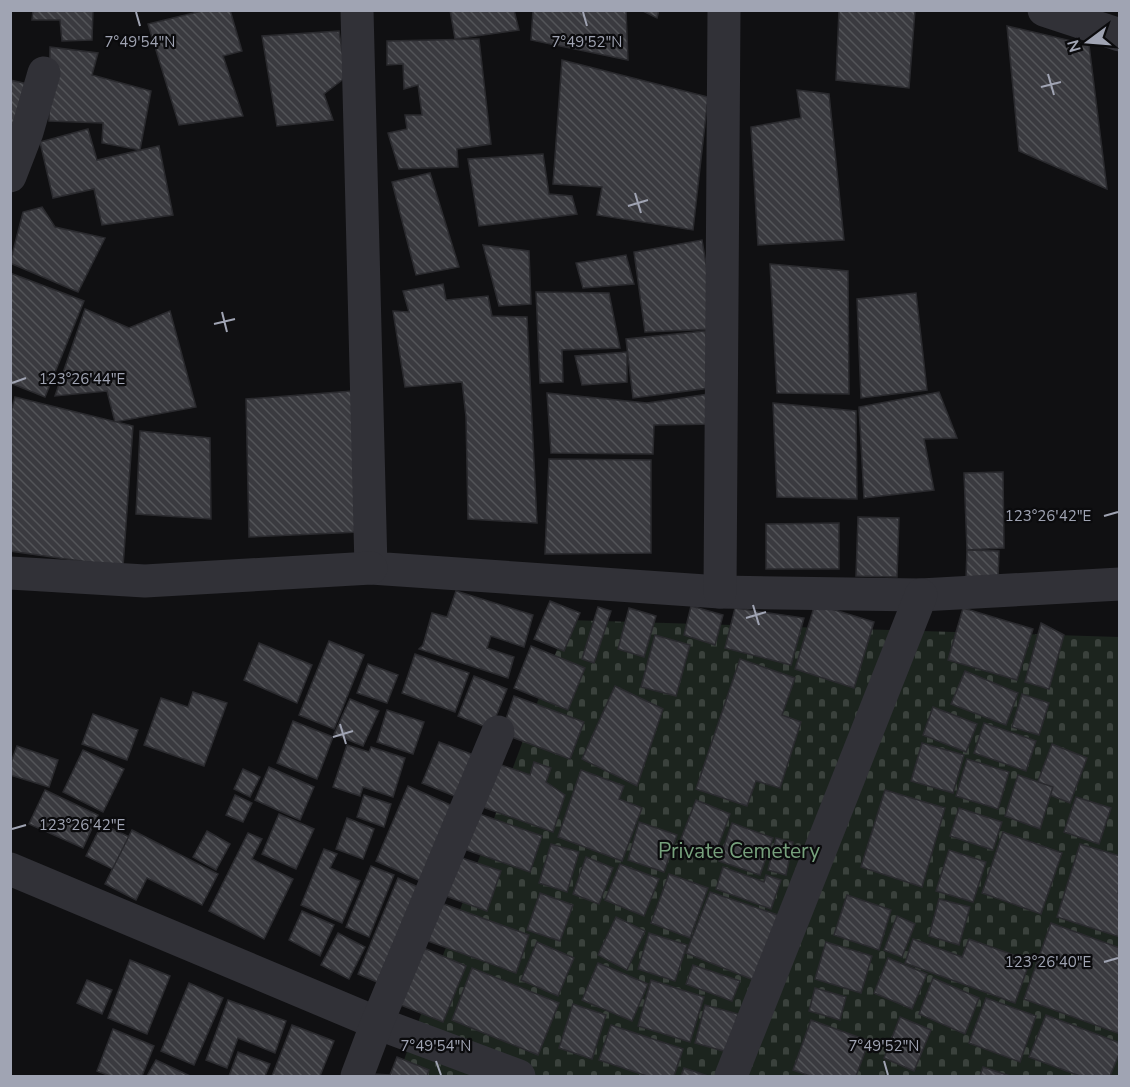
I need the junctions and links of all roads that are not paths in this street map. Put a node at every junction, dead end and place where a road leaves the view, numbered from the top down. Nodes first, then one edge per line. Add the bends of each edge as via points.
1 (357, 10) edge
2 (724, 10) edge
3 (1044, 10) edge
4 (1119, 35) edge
5 (44, 73) dead end
6 (10, 176) edge
7 (371, 568) junction
8 (10, 573) edge
9 (1119, 584) edge
10 (720, 592) junction
11 (921, 595) junction
12 (498, 732) dead end
13 (10, 869) edge
14 (377, 1023) junction
15 (357, 1077) edge
16 (519, 1077) edge
17 (731, 1077) edge

1 - 7 street
2 - 10 street
3 - 4 street
5 - 6 street
7 - 8 street via 145,581
7 - 10 street
9 - 11 street
10 - 11 street
11 - 17 street
12 - 14 street
13 - 14 street
14 - 15 street
14 - 16 street

